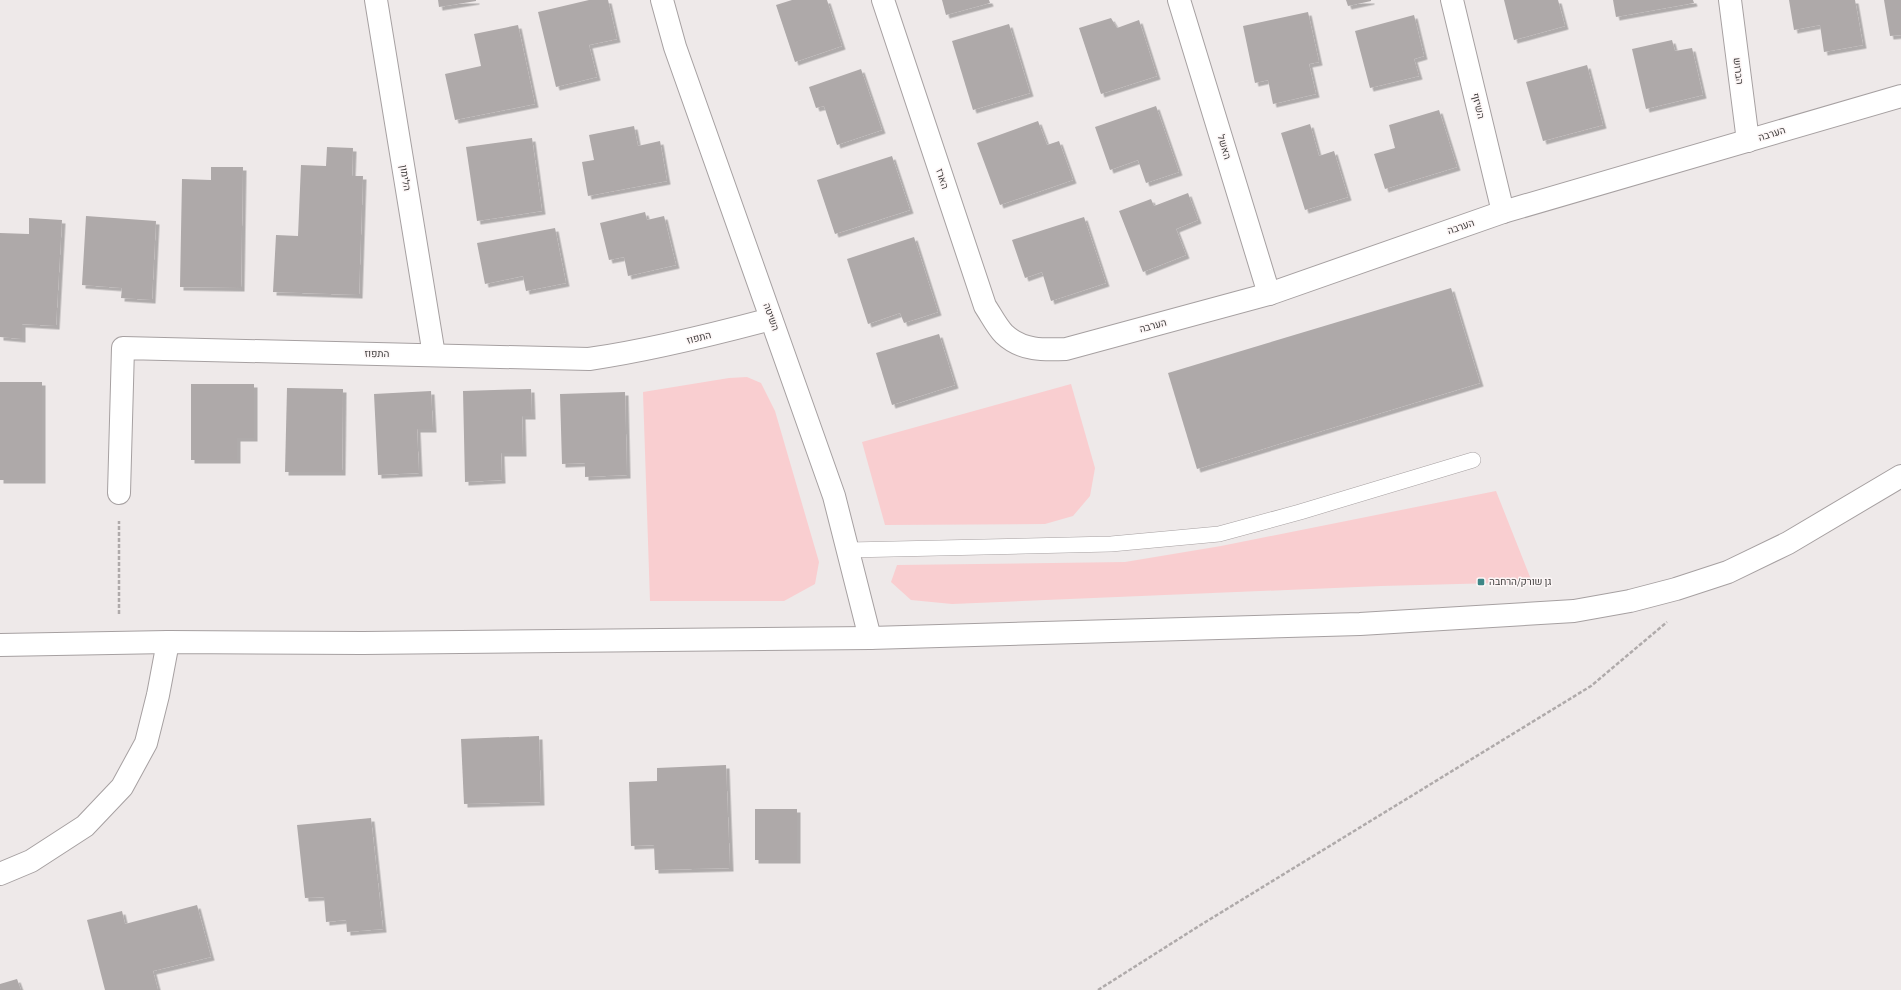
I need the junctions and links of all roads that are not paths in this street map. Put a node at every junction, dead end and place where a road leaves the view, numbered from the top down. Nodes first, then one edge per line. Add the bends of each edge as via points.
1 (376, 0) edge
2 (662, 0) edge
3 (883, 0) edge
4 (1179, 0) edge
5 (1452, 0) edge
6 (1730, 0) edge
7 (1901, 96) edge
8 (1748, 141) junction
9 (1503, 212) junction
10 (1269, 294) junction
11 (772, 319) junction
12 (1021, 346) joint
13 (434, 355) junction
14 (1473, 460) dead end
15 (1901, 476) edge
16 (119, 493) road end
17 (849, 550) junction
18 (870, 638) junction
19 (168, 642) junction
20 (0, 645) edge
21 (0, 874) edge

1 - 13 street, הלימון
2 - 11 street, השיטה via 674,47
3 - 12 street, הארז via 985,306 1004,334
4 - 10 street, האשל
5 - 9 street, השיזף
6 - 8 street, הברוש
7 - 8 street, הערבה
8 - 9 street, הערבה
9 - 10 street, הערבה
10 - 12 street, הערבה via 1066,349 1042,350
11 - 13 street, התפוז via 698,339 589,359
11 - 17 street, השיטה via 834,496
13 - 16 street, התפוז via 123,348
14 - 17 lane via 1219,534 1111,544
15 - 18 street via 1788,543 1728,572 1630,601 1574,611 1360,624
17 - 18 street, השיטה
18 - 19 street via 363,644
19 - 20 street
19 - 21 street via 146,743 122,787 86,826 31,861

